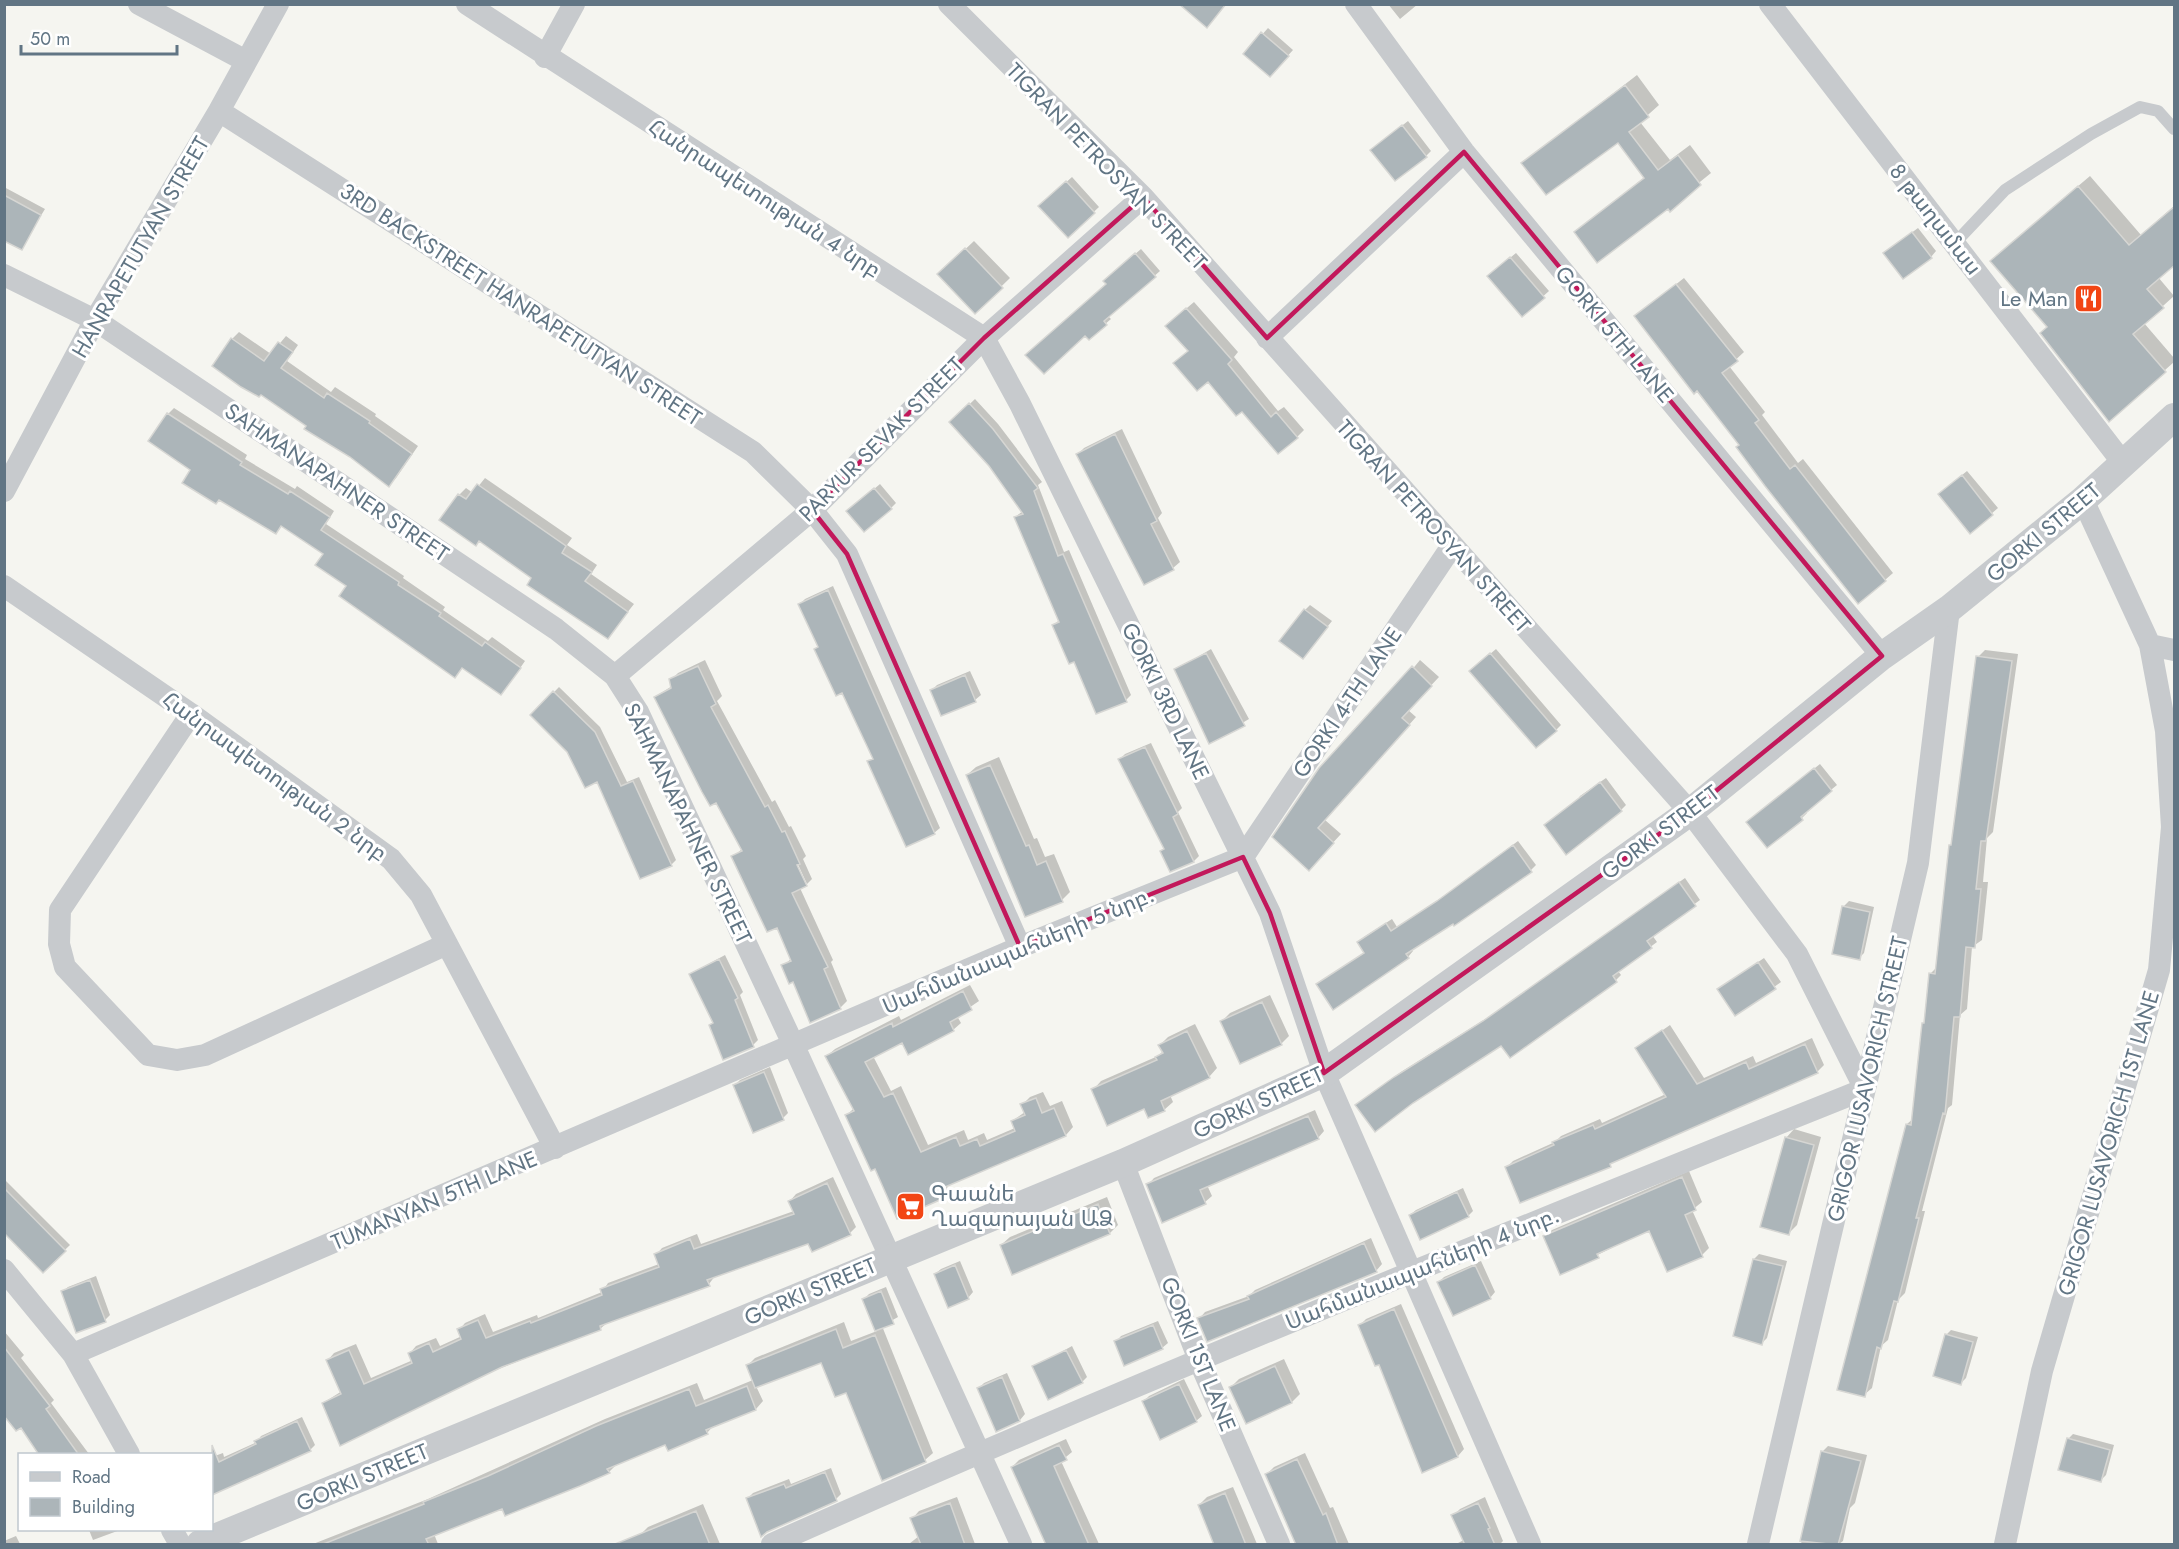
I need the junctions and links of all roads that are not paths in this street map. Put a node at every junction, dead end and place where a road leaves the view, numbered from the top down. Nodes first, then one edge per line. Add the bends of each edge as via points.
1 (140, 4) edge
2 (278, 4) edge
3 (467, 4) edge
4 (574, 4) edge
5 (949, 4) edge
6 (1356, 4) edge
7 (1770, 4) edge
8 (546, 57) junction
9 (246, 62) junction
10 (219, 111) junction
11 (2175, 129) edge
12 (1464, 152) junction
13 (1143, 197) junction
14 (1955, 243) junction
15 (4, 275) edge
16 (95, 320) junction
17 (984, 338) junction
18 (1267, 338) junction
19 (2175, 417) edge
20 (2123, 463) junction
21 (4, 491) edge
22 (2083, 500) junction
23 (812, 510) junction
24 (1452, 546) junction
25 (4, 586) edge
26 (1949, 609) junction
27 (2150, 645) junction
28 (2175, 650) edge
29 (1882, 656) junction
30 (615, 676) junction
31 (191, 714) junction
32 (1690, 812) junction
33 (1242, 857) junction
34 (447, 944) junction
35 (1020, 947) junction
36 (793, 1044) junction
37 (1324, 1073) junction
38 (1865, 1089) junction
39 (555, 1148) junction
40 (1123, 1163) junction
41 (891, 1258) junction
42 (4, 1270) edge
43 (1412, 1271) junction
44 (73, 1354) junction
45 (1199, 1360) junction
46 (981, 1451) junction
47 (128, 1453) edge
48 (173, 1531) edge
49 (180, 1545) edge
50 (200, 1545) edge
51 (772, 1545) edge
52 (1021, 1545) edge
53 (1279, 1545) edge
54 (1530, 1545) edge
55 (1758, 1545) edge
56 (2005, 1545) edge

1 - 9 street
2 - 9 street, HANRAPETUTYAN STREET
3 - 8 street, Հանրապետության 4 նրբ
4 - 8 street
5 - 13 street, TIGRAN PETROSYAN STREET
6 - 12 street, GORKI 5TH LANE
7 - 14 street, 8 թաղամաս
8 - 17 street, Հանրապետության 4 նրբ
9 - 10 street, HANRAPETUTYAN STREET
10 - 16 street, HANRAPETUTYAN STREET
10 - 23 street, 3RD BACKSTREET HANRAPETUTYAN STREET via 753,452
11 - 14 lane via 2158,111 2140,107 2005,189
12 - 18 street
12 - 29 street, GORKI 5TH LANE
13 - 17 street, PARYUR SEVAK STREET
13 - 18 street, TIGRAN PETROSYAN STREET
14 - 20 street, 8 թաղամաս
15 - 16 street, SAHMANAPAHNER STREET
16 - 21 street, HANRAPETUTYAN STREET
16 - 30 street, SAHMANAPAHNER STREET via 556,628
17 - 23 street, PARYUR SEVAK STREET
17 - 33 street, GORKI 3RD LANE
18 - 24 street, TIGRAN PETROSYAN STREET
19 - 20 street, GORKI STREET
20 - 22 street, GORKI STREET
22 - 26 street, GORKI STREET
22 - 27 street, GRIGOR LUSAVORICH 1ST LANE
23 - 30 street, PARYUR SEVAK STREET
23 - 35 street, 3RD BACKSTREET HANRAPETUTYAN STREET via 847,554
24 - 32 street, TIGRAN PETROSYAN STREET
24 - 33 street, GORKI 4-TH LANE
25 - 31 street, Հանրապետության 2 նրբ
26 - 29 street, GORKI STREET
26 - 38 street, GRIGOR LUSAVORICH STREET via 1918,863
27 - 28 street
27 - 56 street, GRIGOR LUSAVORICH 1ST LANE via 2166,731 2172,826 2159,970 2042,1371
29 - 32 street, GORKI STREET
30 - 36 street, SAHMANAPAHNER STREET via 638,712
31 - 34 street, Հանրապետության 2 նրբ via 391,859 421,895
31 - 34 street via 60,910 59,944 65,968 148,1055 177,1060 205,1055
32 - 37 street, GORKI STREET
32 - 38 street, TIGRAN PETROSYAN STREET via 1797,954
33 - 35 street, Սահմանապահների 5 նրբ.
33 - 37 street, GORKI 3RD LANE via 1270,914
34 - 39 street, Հանրապետության 2 նրբ
35 - 36 street, Սահմանապահների 5 նրբ.
36 - 39 street, TUMANYAN 5TH LANE
36 - 41 street, SAHMANAPAHNER STREET
37 - 40 street, GORKI STREET
37 - 43 street, GORKI 3RD LANE
38 - 43 street, Սահմանապահների 4 նրբ.
38 - 55 street, GRIGOR LUSAVORICH STREET
39 - 44 street, TUMANYAN 5TH LANE
40 - 41 street, GORKI STREET
40 - 45 street, GORKI 1ST LANE
41 - 46 street, SAHMANAPAHNER STREET
41 - 50 street, GORKI STREET
42 - 44 street
43 - 45 street, Սահմանապահների 4 նրբ.
43 - 54 street, GORKI 3RD LANE
44 - 47 street
45 - 46 street, Սահմանապահների 4 նրբ.
45 - 53 street, GORKI 1ST LANE
46 - 51 street, Սահմանապահների 4 նրբ.
46 - 52 street, SAHMANAPAHNER STREET
48 - 49 street

